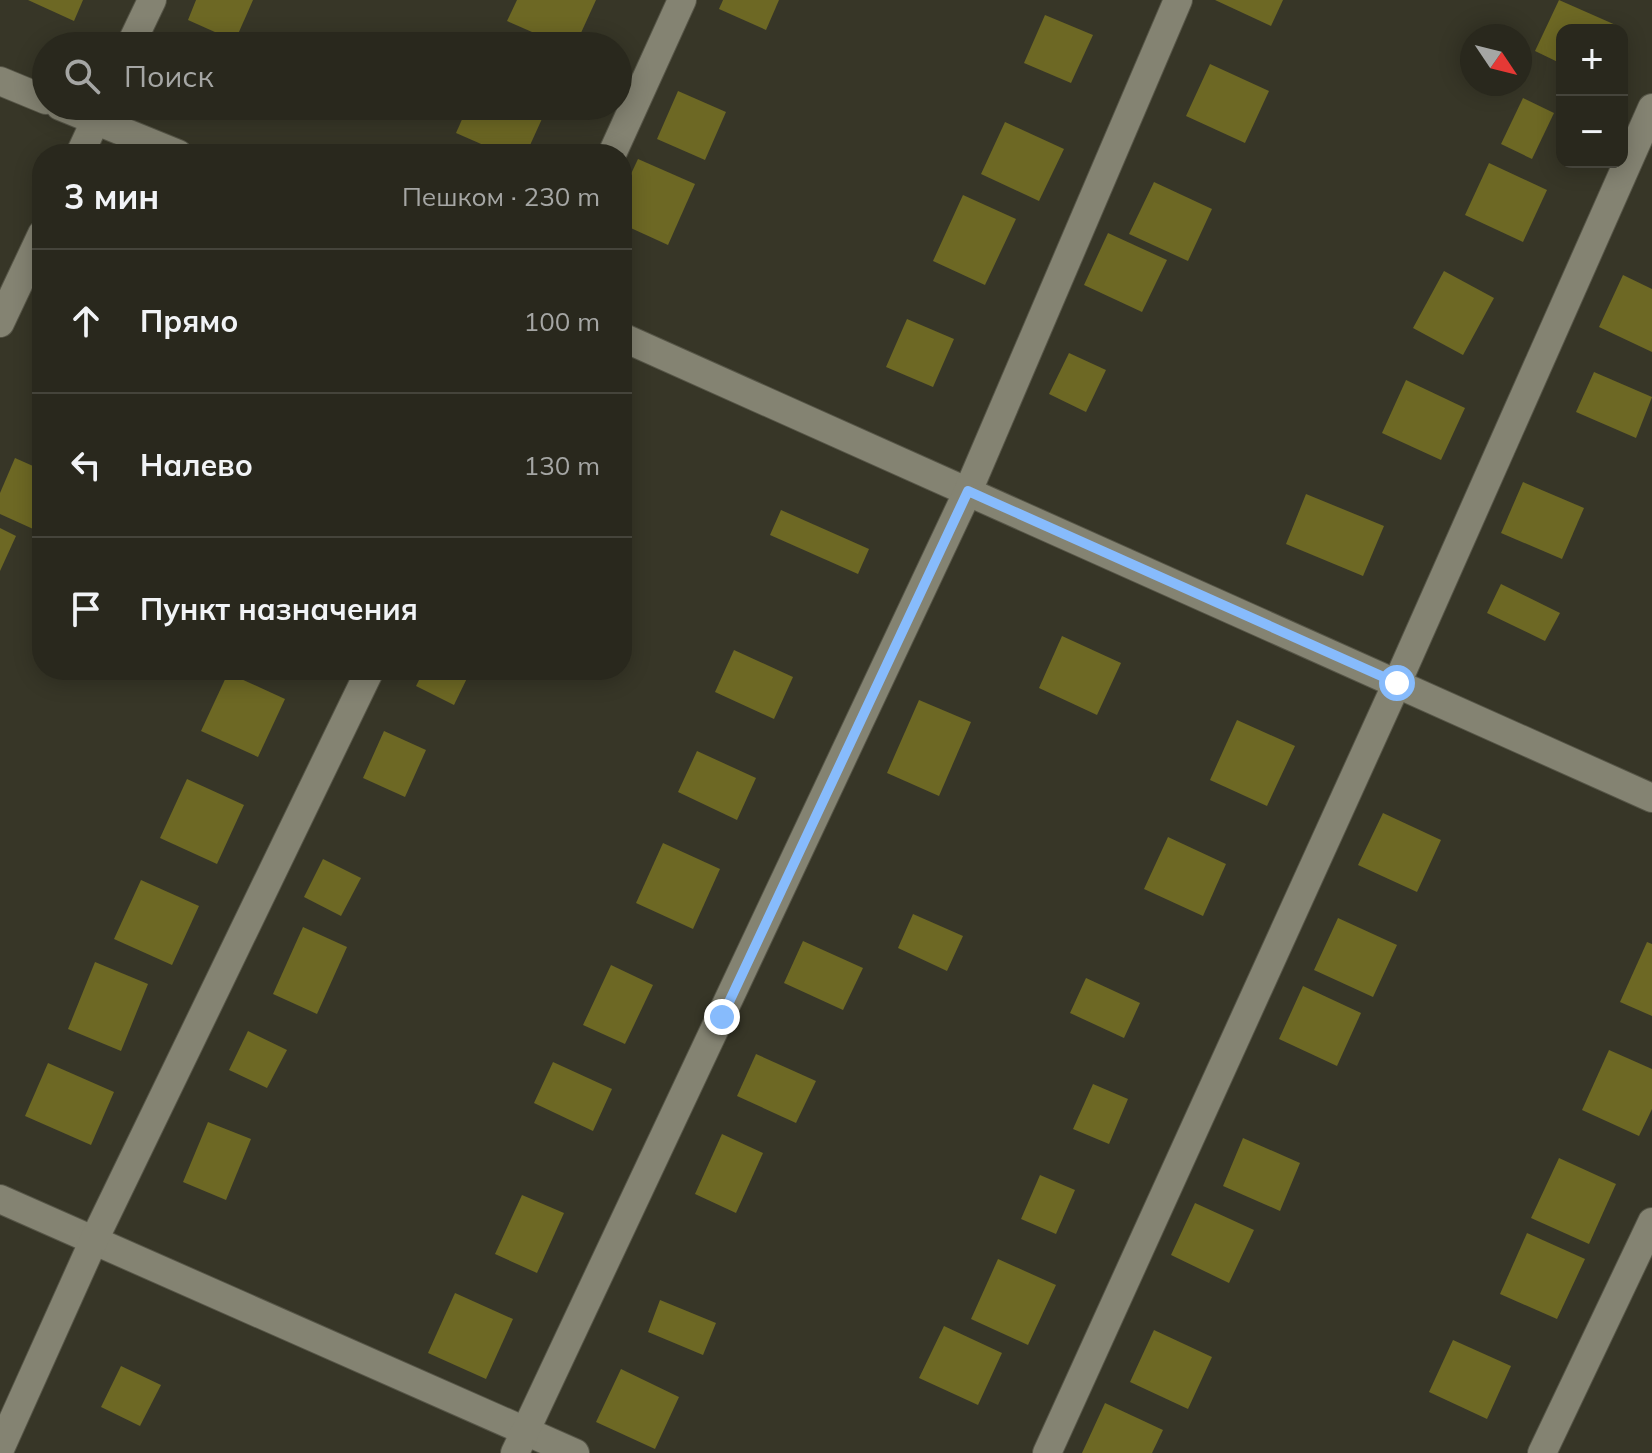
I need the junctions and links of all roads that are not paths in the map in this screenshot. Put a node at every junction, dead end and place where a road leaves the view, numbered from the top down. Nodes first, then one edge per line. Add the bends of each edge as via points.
1 (152, 0) edge
2 (682, 0) edge
3 (1178, 0) edge
4 (137, 32) edge
5 (0, 81) edge
6 (32, 94) edge
7 (1652, 108) edge
8 (632, 110) edge
9 (96, 120) edge
10 (112, 120) edge
11 (627, 120) edge
12 (85, 144) edge
13 (159, 144) edge
14 (617, 144) edge
15 (32, 255) edge
16 (0, 323) edge
17 (632, 341) edge
18 (968, 491) junction
19 (365, 680) edge
20 (1397, 683) junction
21 (1652, 798) edge
22 (0, 1199) edge
23 (1652, 1222) edge
24 (94, 1240) junction
25 (520, 1442) edge
26 (0, 1449) edge
27 (575, 1453) edge
28 (1047, 1453) edge
29 (1542, 1453) edge

1 - 4 street
2 - 8 street
3 - 18 street
5 - 6 street
7 - 20 street
9 - 12 street
10 - 13 street
11 - 14 street
15 - 16 street
17 - 18 street
18 - 20 street
18 - 25 street
19 - 24 street
20 - 21 street
20 - 28 street
22 - 24 street
23 - 29 street
24 - 25 street
24 - 26 street
25 - 27 street

